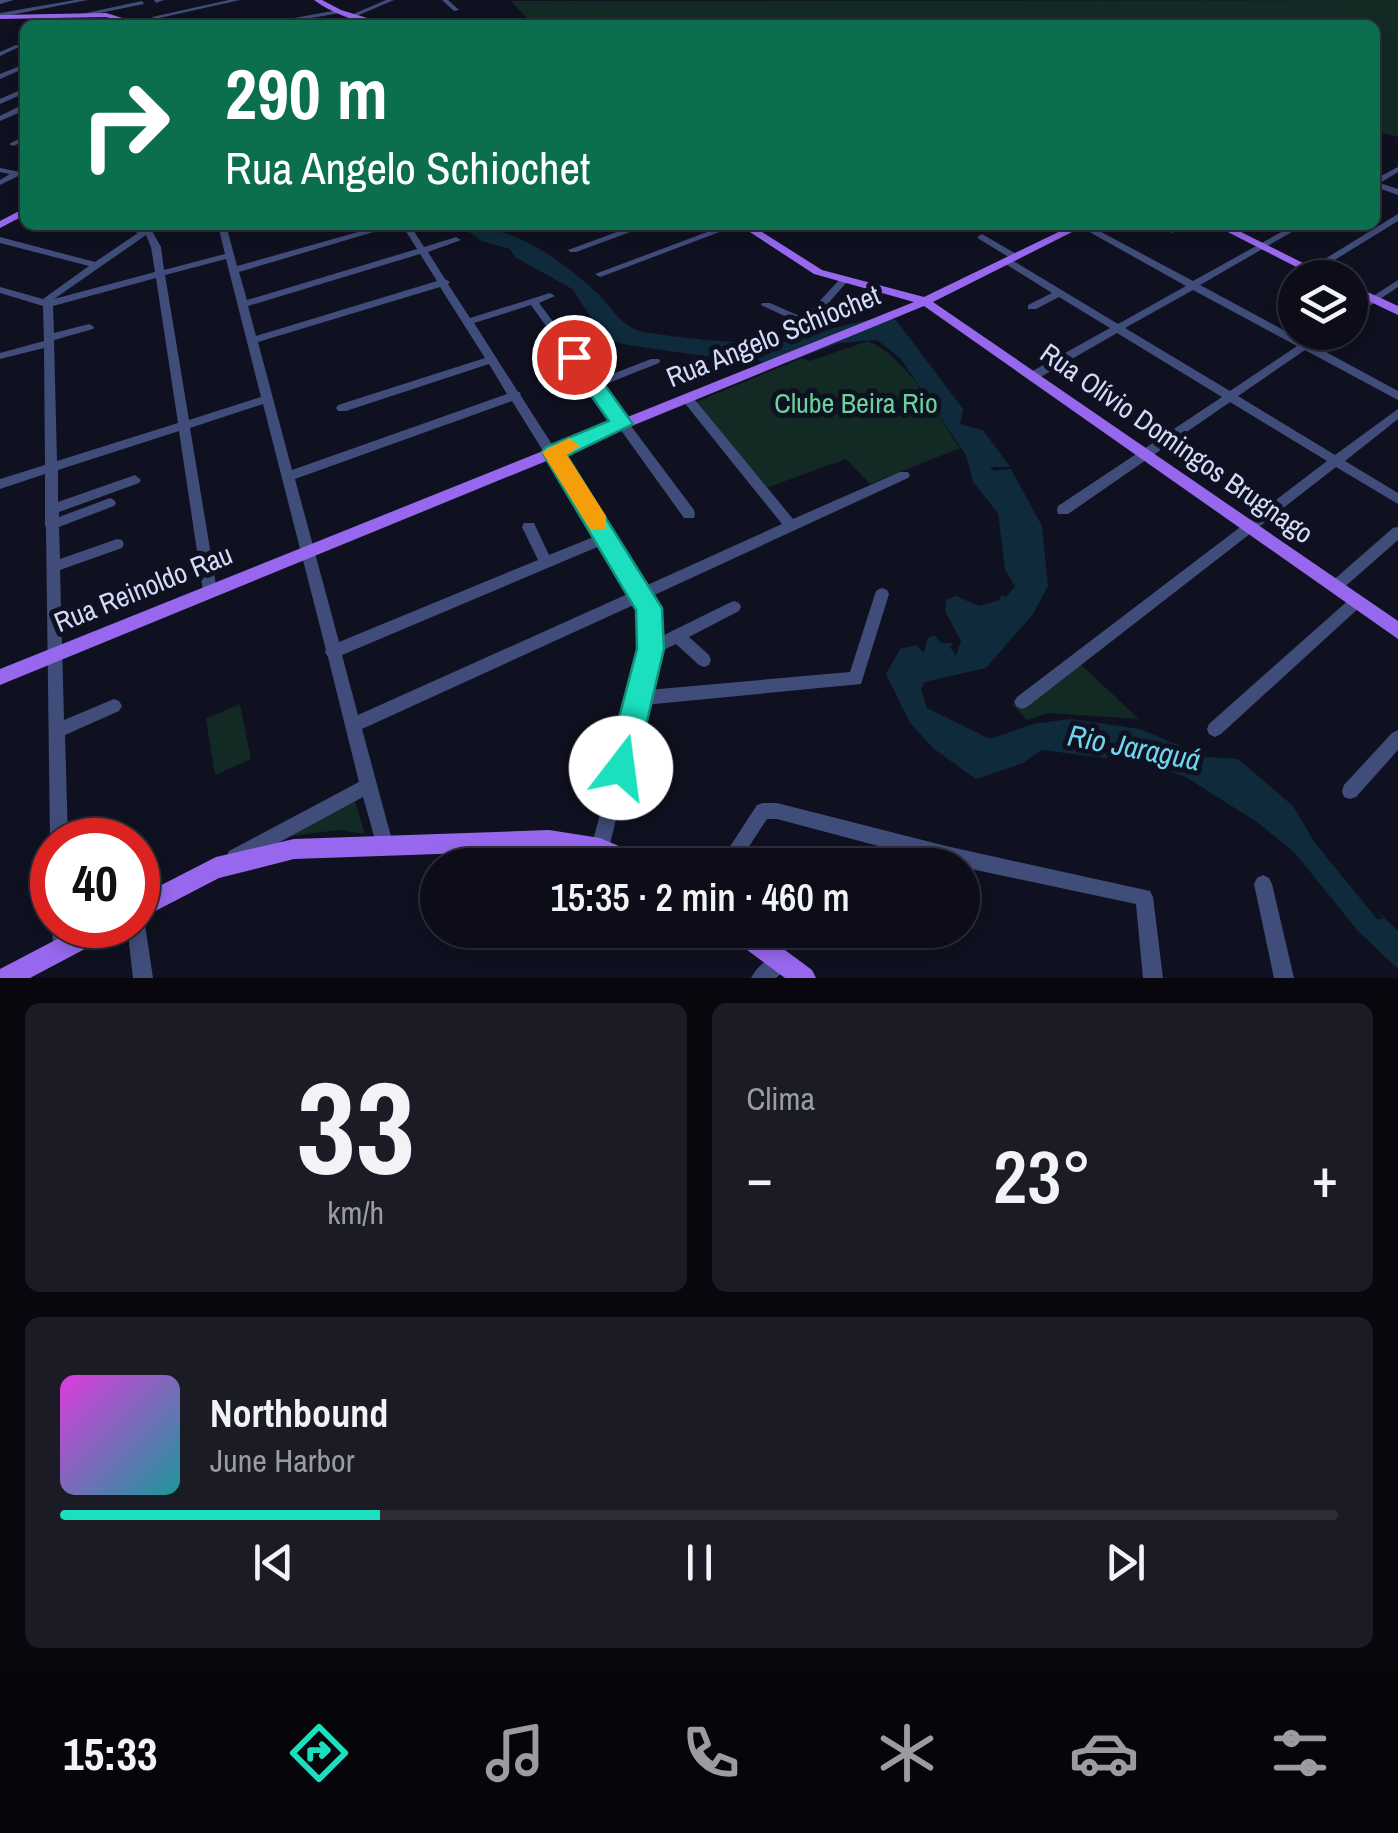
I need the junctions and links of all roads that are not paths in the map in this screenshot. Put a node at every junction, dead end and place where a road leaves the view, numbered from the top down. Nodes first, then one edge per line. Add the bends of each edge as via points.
1 (10, 0) edge
2 (85, 0) edge
3 (207, 0) edge
4 (237, 0) edge
5 (317, 0) edge
6 (391, 0) edge
7 (446, 0) edge
8 (0, 2) edge
9 (142, 4) dead end
10 (328, 7) junction
11 (163, 9) dead end
12 (456, 10) dead end
13 (80, 15) junction
14 (0, 16) edge
15 (155, 17) dead end
16 (351, 19) edge
17 (125, 20) edge
18 (275, 20) edge
19 (20, 140) edge
20 (13, 144) dead end
21 (147, 230) edge
22 (151, 230) edge
23 (223, 230) edge
24 (374, 230) edge
25 (409, 230) edge
26 (631, 230) edge
27 (720, 230) edge
28 (751, 230) edge
29 (1071, 230) edge
30 (1090, 230) edge
31 (1229, 230) edge
32 (1291, 230) edge
33 (1377, 230) edge
34 (982, 237) dead end
35 (0, 240) edge
36 (456, 240) dead end
37 (1263, 246) junction
38 (423, 250) junction
39 (573, 250) dead end
40 (230, 255) junction
41 (1011, 259) junction
42 (1292, 260) edge
43 (1328, 260) edge
44 (94, 264) junction
45 (234, 270) junction
46 (160, 274) junction
47 (600, 274) dead end
48 (445, 282) junction
49 (843, 282) junction
50 (1398, 284) edge
51 (1193, 286) junction
52 (0, 290) edge
53 (1059, 293) junction
54 (550, 296) dead end
55 (1368, 297) edge
56 (1374, 300) junction
57 (533, 301) junction
58 (924, 301) junction
59 (48, 304) junction
60 (244, 304) junction
61 (766, 304) dead end
62 (1368, 304) edge
63 (1032, 308) dead end
64 (1398, 312) edge
65 (470, 321) junction
66 (89, 327) dead end
67 (1117, 329) junction
68 (1278, 332) edge
69 (49, 340) junction
70 (253, 340) junction
71 (1299, 350) edge
72 (1312, 350) edge
73 (0, 356) edge
74 (494, 359) junction
75 (656, 361) dead end
76 (1033, 376) junction
77 (594, 385) junction
78 (516, 396) junction
79 (1230, 396) junction
80 (1398, 396) edge
81 (686, 398) junction
82 (267, 399) junction
83 (342, 408) dead end
84 (1398, 413) edge
85 (623, 424) junction
86 (181, 427) junction
87 (553, 452) junction
88 (1146, 455) junction
89 (1334, 460) junction
90 (51, 468) junction
91 (287, 476) junction
92 (904, 476) dead end
93 (135, 480) dead end
94 (0, 484) edge
95 (1398, 499) edge
96 (110, 503) dead end
97 (1063, 510) dead end
98 (689, 514) dead end
99 (51, 518) junction
100 (529, 527) dead end
101 (1249, 527) junction
102 (792, 528) junction
103 (1398, 532) edge
104 (607, 537) junction
105 (117, 544) dead end
106 (308, 551) junction
107 (546, 562) junction
108 (52, 568) junction
109 (1334, 586) junction
110 (210, 591) junction
111 (882, 594) dead end
112 (644, 596) junction
113 (1356, 602) junction
114 (734, 607) dead end
115 (1398, 631) edge
116 (677, 635) junction
117 (650, 649) junction
118 (332, 652) junction
119 (54, 655) junction
120 (704, 660) dead end
121 (0, 676) edge
122 (639, 698) junction
123 (1022, 702) dead end
124 (114, 706) dead end
125 (352, 726) junction
126 (1215, 729) dead end
127 (56, 730) junction
128 (1398, 738) edge
129 (368, 786) junction
130 (1350, 790) dead end
131 (58, 818) edge
132 (384, 844) junction
133 (600, 848) joint
134 (739, 848) edge
135 (919, 848) edge
136 (980, 862) edge
137 (216, 868) junction
138 (1263, 884) dead end
139 (160, 897) edge
140 (47, 948) edge
141 (139, 948) edge
142 (763, 948) edge
143 (781, 962) junction
144 (6, 978) edge
145 (143, 978) edge
146 (762, 978) edge
147 (804, 978) edge
148 (1153, 978) edge
149 (1284, 978) edge

1 - 8 street
2 - 14 street
3 - 11 street
4 - 15 street
5 - 10 main road
6 - 16 street
7 - 12 street
9 - 13 street
10 - 16 main road
10 - 18 street
13 - 14 main road
13 - 17 main road
19 - 20 street
21 - 44 street
22 - 46 street
23 - 40 street
24 - 45 street
25 - 38 street
26 - 39 street
27 - 47 street
28 - 49 main road via 797,262
29 - 41 main road, Rua Angelo Schiochet
30 - 51 street
31 - 37 main road
32 - 37 street
33 - 43 street
34 - 41 street
35 - 44 street
36 - 38 street
37 - 42 main road
37 - 51 street
38 - 48 street
38 - 60 street
40 - 45 street
40 - 46 street
41 - 53 street
41 - 58 main road, Rua Angelo Schiochet
44 - 59 street via 52,293
45 - 60 street
46 - 59 street
46 - 86 street
48 - 65 street
48 - 70 street
49 - 58 main road
49 - 61 street via 806,322
50 - 56 street
51 - 67 street
51 - 68 street
52 - 59 street
53 - 63 street
53 - 67 street
54 - 57 street
55 - 56 main road
56 - 62 street
56 - 64 main road
57 - 65 street
57 - 77 street
58 - 76 main road, Rua Olívio Domingos Brugnago
58 - 81 main road, Rua Angelo Schiochet
59 - 69 street
60 - 70 street
65 - 74 street
66 - 69 street
67 - 76 street
67 - 79 street
69 - 73 street
69 - 90 street
70 - 82 street
71 - 79 street
72 - 80 street
74 - 78 street
74 - 83 street
75 - 77 street
76 - 88 main road, Rua Olívio Domingos Brugnago
77 - 85 street
78 - 87 street
78 - 91 street
79 - 88 street
79 - 89 street
81 - 85 main road, Rua Angelo Schiochet
81 - 102 street
82 - 86 street
82 - 91 street
84 - 89 street
85 - 87 main road, Rua Angelo Schiochet
85 - 98 street
86 - 90 street
86 - 110 street
87 - 104 street
87 - 106 main road, Rua Angelo Schiochet
88 - 97 street
88 - 101 main road, Rua Olívio Domingos Brugnago
89 - 95 street
89 - 101 street
90 - 94 street
90 - 99 street
91 - 106 street
92 - 102 street
93 - 99 street
96 - 99 street
99 - 108 street
100 - 107 street
101 - 109 main road, Rua Olívio Domingos Brugnago
101 - 123 street
102 - 112 street
103 - 109 street
104 - 107 street
104 - 112 street
105 - 108 street
106 - 110 main road, Rua Reinoldo Rau
106 - 118 street
107 - 118 street
108 - 119 street
109 - 113 main road, Rua Olívio Domingos Brugnago
110 - 119 main road, Rua Reinoldo Rau
111 - 122 street via 856,679
112 - 117 street
112 - 125 street
113 - 115 main road, Rua Olívio Domingos Brugnago
113 - 126 street
114 - 116 street
116 - 117 street
116 - 120 street
117 - 122 street
118 - 125 street
119 - 121 main road, Rua Reinoldo Rau
119 - 127 street
122 - 133 street
124 - 127 street
125 - 129 street
127 - 131 street
128 - 130 street
129 - 132 street
129 - 137 street
132 - 133 main road via 521,839
132 - 137 main road via 294,849
134 - 135 street via 763,812 777,811
136 - 148 street via 1144,898
137 - 139 main road
138 - 149 street
140 - 144 main road
141 - 145 street
142 - 143 main road
143 - 146 street
143 - 147 main road

